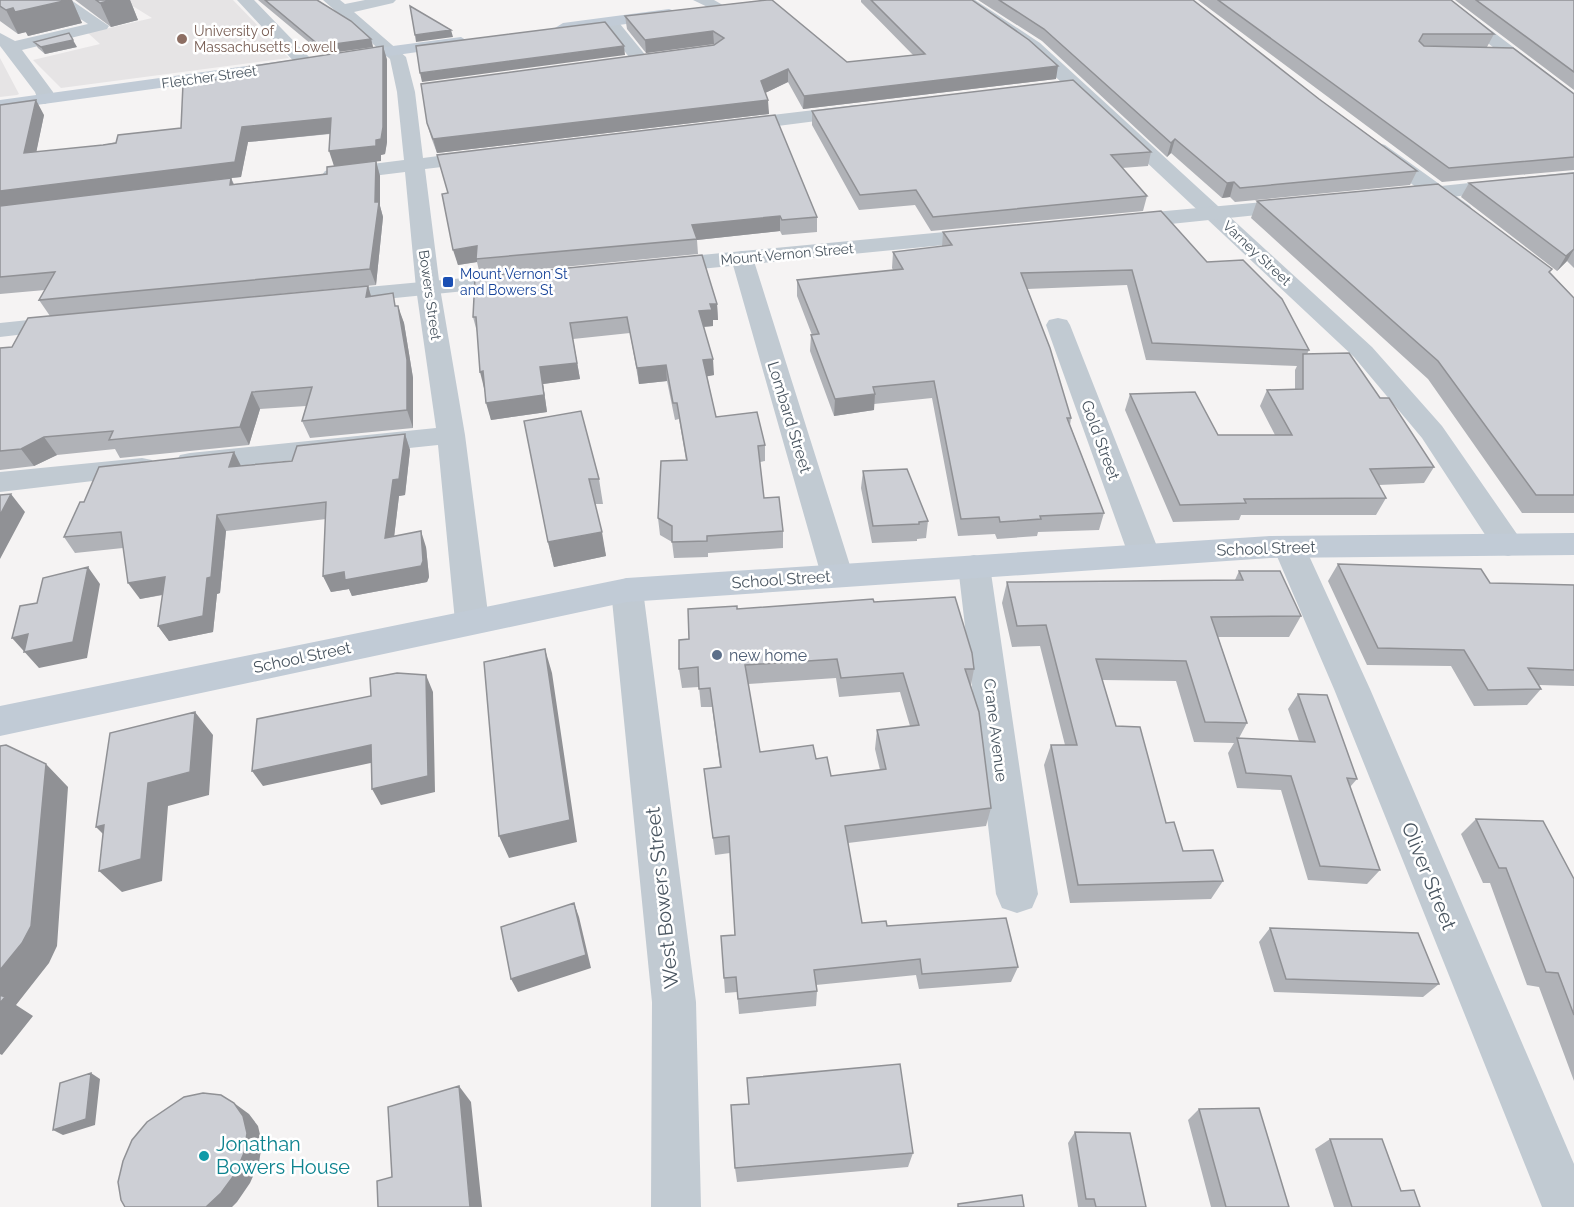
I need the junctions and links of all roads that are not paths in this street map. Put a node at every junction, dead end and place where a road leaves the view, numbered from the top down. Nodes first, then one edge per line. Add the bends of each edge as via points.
1 (60, 0) edge
2 (245, 0) edge
3 (388, 0) edge
4 (701, 0) edge
5 (965, 0) edge
6 (1441, 0) edge
7 (338, 5) edge
8 (725, 7) joint
9 (610, 22) junction
10 (546, 30) edge
11 (480, 39) edge
12 (6, 43) edge
13 (391, 52) junction
14 (1479, 54) edge
15 (1512, 54) junction
16 (662, 58) edge
17 (641, 61) junction
18 (305, 63) junction
19 (582, 69) edge
20 (1075, 85) junction
21 (1051, 88) edge
22 (45, 99) junction
23 (1574, 102) edge
24 (0, 105) edge
25 (874, 109) edge
26 (708, 129) edge
27 (1360, 136) edge
28 (507, 154) edge
29 (412, 165) junction
30 (306, 178) edge
31 (1574, 178) edge
32 (1436, 192) junction
33 (1378, 198) edge
34 (1319, 203) edge
35 (1214, 213) junction
36 (1100, 224) edge
37 (1479, 224) edge
38 (1008, 233) edge
39 (742, 258) junction
40 (638, 268) edge
41 (544, 277) edge
42 (428, 288) junction
43 (309, 300) edge
44 (83, 322) edge
45 (1058, 325) dead end
46 (0, 330) edge
47 (451, 435) junction
48 (0, 482) edge
49 (1574, 544) edge
50 (1508, 545) junction
51 (1289, 547) junction
52 (1144, 554) junction
53 (974, 566) junction
54 (837, 575) junction
55 (627, 590) junction
56 (472, 621) junction
57 (0, 721) edge
58 (1017, 894) dead end
59 (676, 1207) edge
60 (1567, 1207) edge

1 - 12 street via 101,26
2 - 18 street
3 - 7 street
4 - 8 street
5 - 20 street, Varney Street via 1024,40
6 - 15 street
7 - 13 street, Bowers Street
8 - 9 main road
9 - 10 main road
9 - 17 street
11 - 13 main road, Fletcher Street
12 - 22 street via 44,92
13 - 18 main road, Fletcher Street
13 - 29 street, Bowers Street via 398,57 412,91
14 - 15 street
15 - 23 street
16 - 17 street
17 - 19 street
18 - 22 main road, Fletcher Street
20 - 21 street
20 - 35 street, Varney Street
22 - 24 main road, Fletcher Street
25 - 26 street
27 - 32 street
28 - 29 street
29 - 30 street
29 - 42 street, Bowers Street
31 - 32 street
32 - 33 street
32 - 37 street
34 - 35 street
35 - 36 street
35 - 50 street, Varney Street via 1363,352 1404,397 1461,471
38 - 39 street, Mount Vernon Street
39 - 40 street, Mount Vernon Street
39 - 54 street, Lombard Street
41 - 42 street
42 - 43 street
42 - 47 street, Bowers Street
44 - 46 street
45 - 52 street, Gold Street
47 - 48 street
47 - 56 street, Bowers Street
49 - 50 main road, School Street
50 - 51 main road, School Street
51 - 52 main road, School Street
51 - 60 street, Oliver Street
52 - 53 main road, School Street
53 - 54 main road, School Street
53 - 58 street, Crane Avenue
54 - 55 main road, School Street
55 - 56 main road, School Street
55 - 59 street, West Bowers Street via 674,1002
56 - 57 main road, School Street

